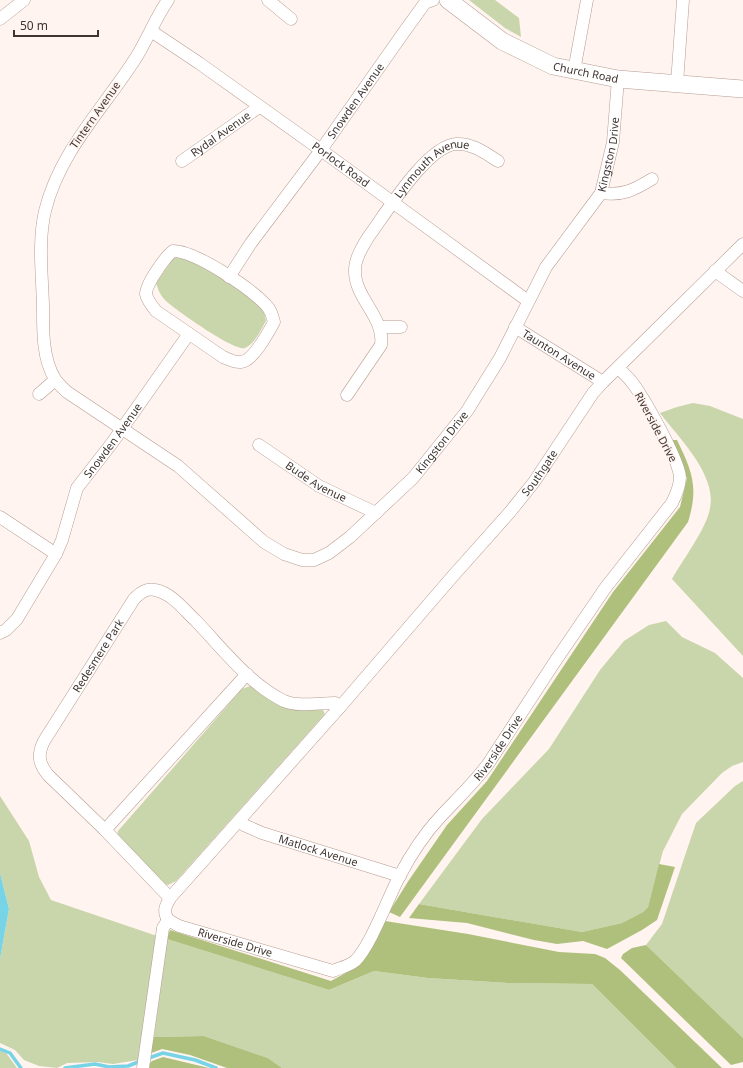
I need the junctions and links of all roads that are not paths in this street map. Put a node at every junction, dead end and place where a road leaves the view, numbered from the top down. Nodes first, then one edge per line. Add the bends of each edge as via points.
1 (24, 0) edge
2 (168, 0) edge
3 (268, 0) edge
4 (448, 0) edge
5 (588, 0) edge
6 (683, 0) edge
7 (428, 1) edge
8 (0, 19) edge
9 (291, 19) dead end
10 (151, 31) junction
11 (574, 71) junction
12 (618, 79) junction
13 (677, 83) junction
14 (743, 89) edge
15 (259, 107) junction
16 (321, 150) junction
17 (498, 160) dead end
18 (182, 161) dead end
19 (652, 179) dead end
20 (601, 193) junction
21 (393, 204) junction
22 (743, 244) edge
23 (715, 271) junction
24 (229, 277) junction
25 (743, 291) edge
26 (528, 301) junction
27 (380, 327) junction
28 (401, 327) dead end
29 (515, 327) junction
30 (188, 335) junction
31 (618, 368) junction
32 (55, 380) junction
33 (603, 382) junction
34 (39, 394) dead end
35 (347, 395) dead end
36 (121, 429) junction
37 (259, 445) dead end
38 (376, 513) junction
39 (0, 517) edge
40 (56, 554) junction
41 (0, 633) edge
42 (247, 674) junction
43 (340, 707) junction
44 (239, 821) junction
45 (105, 830) junction
46 (400, 876) junction
47 (170, 898) junction
48 (168, 920) junction
49 (143, 1068) edge

1 - 8 street
2 - 10 street, Tintern Avenue
3 - 9 street
4 - 11 main road, Church Road via 502,41 534,58
5 - 11 street
6 - 13 street
7 - 16 street, Snowden Avenue
10 - 15 street, Porlock Road via 199,62
10 - 32 street, Tintern Avenue via 109,97 77,138 52,188 45,211 42,232 43,321 45,353
11 - 12 main road, Church Road
12 - 13 main road, Church Road
12 - 20 street, Kingston Drive via 613,142
13 - 14 main road, Church Road
15 - 16 street, Porlock Road
15 - 18 street, Rydal Avenue
16 - 21 street, Porlock Road
16 - 24 street, Snowden Avenue via 251,243
17 - 21 street, Lynmouth Avenue via 474,147 455,144 438,151 425,162
19 - 20 street via 633,191 614,195
20 - 26 street, Kingston Drive via 546,266
21 - 26 street, Porlock Road
21 - 27 street, Lynmouth Avenue via 361,249 355,270 357,285
22 - 23 street, Southgate
23 - 25 street
23 - 31 street, Southgate
24 - 30 street via 199,257 180,251 173,251 167,256 146,294 156,311
24 - 30 street via 266,305 274,322 250,358 234,362
26 - 29 street, Kingston Drive
27 - 28 street
27 - 35 street via 381,345
29 - 33 street, Taunton Avenue
29 - 38 street, Kingston Drive via 500,358 467,411 413,478
30 - 36 street, Snowden Avenue
31 - 33 street, Southgate
31 - 46 street, Riverside Drive via 644,401 674,459 680,477 677,493 672,503 606,587 488,764 440,817
32 - 34 street
32 - 36 street, Tintern Avenue via 67,392
33 - 43 street, Southgate via 534,482 510,512
36 - 38 street, Kingston Drive via 178,466 264,542 284,554 302,560 314,560 329,553
36 - 40 street, Snowden Avenue via 77,488
37 - 38 street, Bude Avenue via 318,486
39 - 40 street
40 - 41 street, Snowden Avenue via 17,619
42 - 43 street, Redesmere Park via 285,701 301,704 335,703
42 - 45 street
42 - 45 street, Redesmere Park via 176,601 164,593 148,590 141,592 134,599 40,749 41,766 48,776
43 - 44 street
44 - 46 street, Matlock Avenue via 262,833
44 - 47 street
45 - 47 street, Redesmere Park
46 - 48 street, Riverside Drive via 367,943 355,960 333,971 179,926
47 - 48 street via 164,908
48 - 49 street via 163,928

